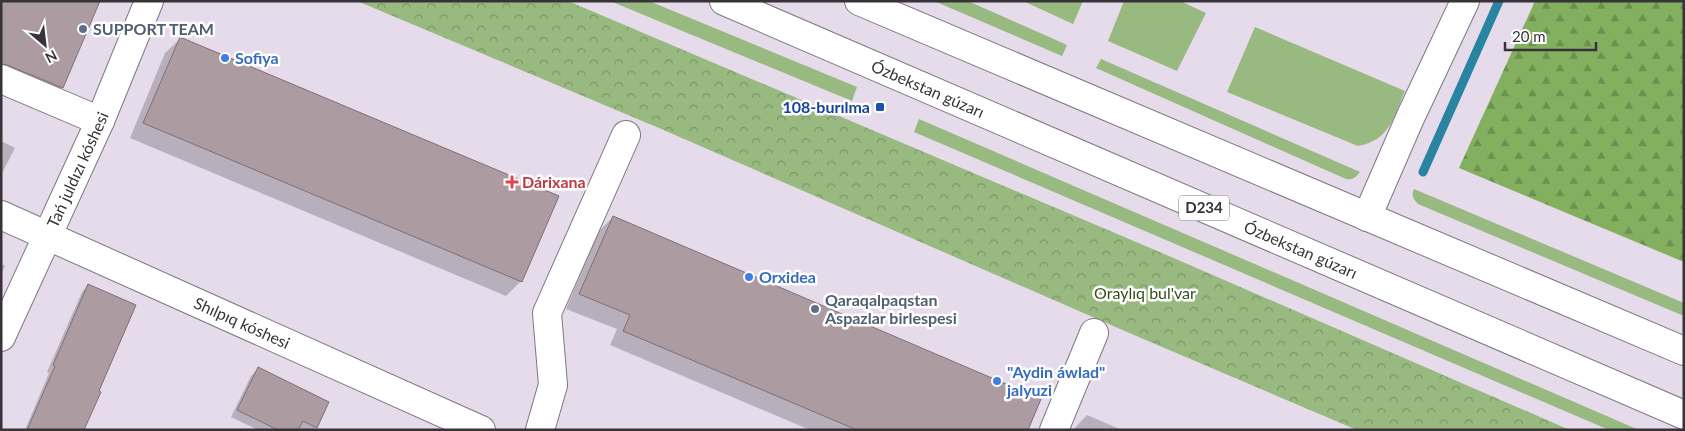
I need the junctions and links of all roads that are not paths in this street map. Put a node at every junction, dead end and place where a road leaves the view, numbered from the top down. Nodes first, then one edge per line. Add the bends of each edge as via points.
1 (149, 1) edge
2 (724, 1) edge
3 (859, 1) edge
4 (1465, 1) edge
5 (1, 79) edge
6 (100, 121) junction
7 (626, 135) dead end
8 (1, 215) edge
9 (1367, 217) junction
10 (47, 234) junction
11 (1094, 333) dead end
12 (1, 337) edge
13 (1684, 351) edge
14 (1684, 414) edge
15 (481, 430) edge
16 (540, 430) edge
17 (1054, 430) edge

1 - 6 main road, Tań juldızı kóshesi
2 - 14 main road, Ózbekstan gúzarı / D234
3 - 9 main road
4 - 9 main road
5 - 6 main road
6 - 10 main road, Tań juldızı kóshesi
7 - 16 main road via 547,313 553,385
8 - 10 main road, Shılpıq kóshesi
9 - 13 main road
10 - 12 main road, Tań juldızı kóshesi
10 - 15 main road, Shılpıq kóshesi
11 - 17 main road

